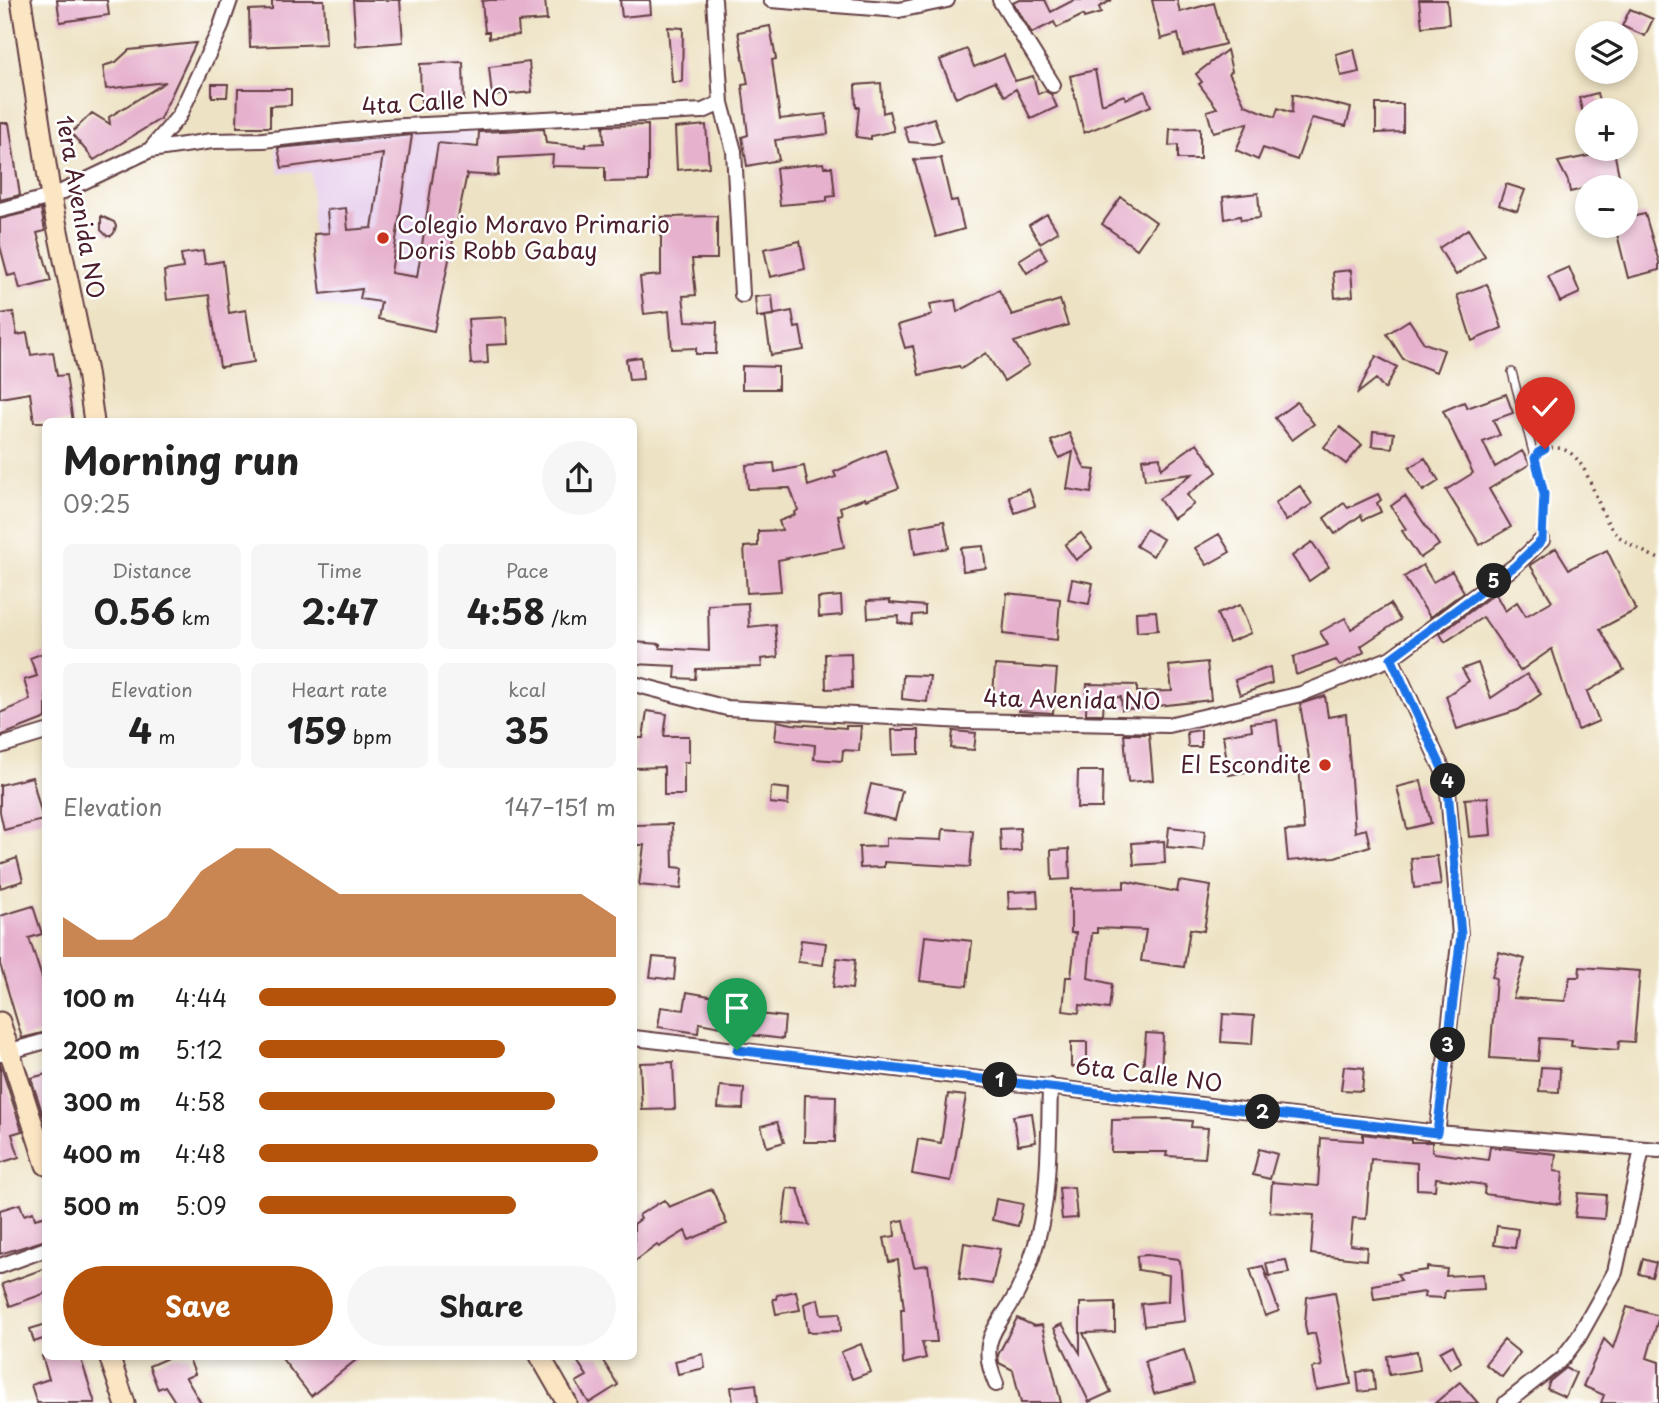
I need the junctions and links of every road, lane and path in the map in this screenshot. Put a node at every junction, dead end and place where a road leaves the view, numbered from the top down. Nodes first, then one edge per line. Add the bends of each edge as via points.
1 (21, 0) edge
2 (230, 0) edge
3 (714, 0) edge
4 (771, 0) edge
5 (947, 0) edge
6 (1000, 0) edge
7 (1053, 85) dead end
8 (721, 103) junction
9 (150, 150) junction
10 (51, 197) junction
11 (0, 210) edge
12 (742, 295) dead end
13 (1512, 372) dead end
14 (93, 418) edge
15 (1535, 458) junction
16 (1542, 540) joint
17 (1659, 559) edge
18 (1391, 658) junction
19 (637, 685) edge
20 (42, 733) edge
21 (0, 746) edge
22 (0, 1022) edge
23 (637, 1038) edge
24 (42, 1042) edge
25 (4, 1053) edge
26 (1049, 1086) junction
27 (1437, 1133) junction
28 (1642, 1149) junction
29 (1659, 1150) edge
30 (42, 1154) edge
31 (42, 1250) edge
32 (0, 1266) edge
33 (110, 1360) edge
34 (542, 1360) edge
35 (996, 1384) dead end
36 (125, 1403) edge
37 (567, 1403) edge
38 (1506, 1403) edge

1 - 10 street, 1era Avenida NO
2 - 9 street via 179,116
3 - 8 street
4 - 5 street via 900,10
6 - 7 street
8 - 9 street, 4ta Calle NO via 703,111 385,127
8 - 12 street via 734,151
9 - 10 street
10 - 11 street
10 - 14 street, 1era Avenida NO
13 - 15 lane
15 - 16 lane via 1544,494
15 - 17 path via 1545,449 1566,448 1584,470 1602,515 1618,537
16 - 18 street, 4ta Avenida NO via 1515,566
18 - 19 street, 4ta Avenida NO via 1301,694 1168,726 727,708
18 - 27 street via 1447,779 1461,935
20 - 21 street
22 - 25 street
23 - 26 street, 6ta Calle NO
24 - 25 street
25 - 30 street
26 - 27 street, 6ta Calle NO
26 - 35 street via 1045,1209 1018,1291 987,1348
27 - 28 street, 6ta Calle NO
28 - 29 street, 6ta Calle NO
28 - 38 street via 1615,1272 1562,1359
31 - 32 street
33 - 36 street
34 - 37 street

